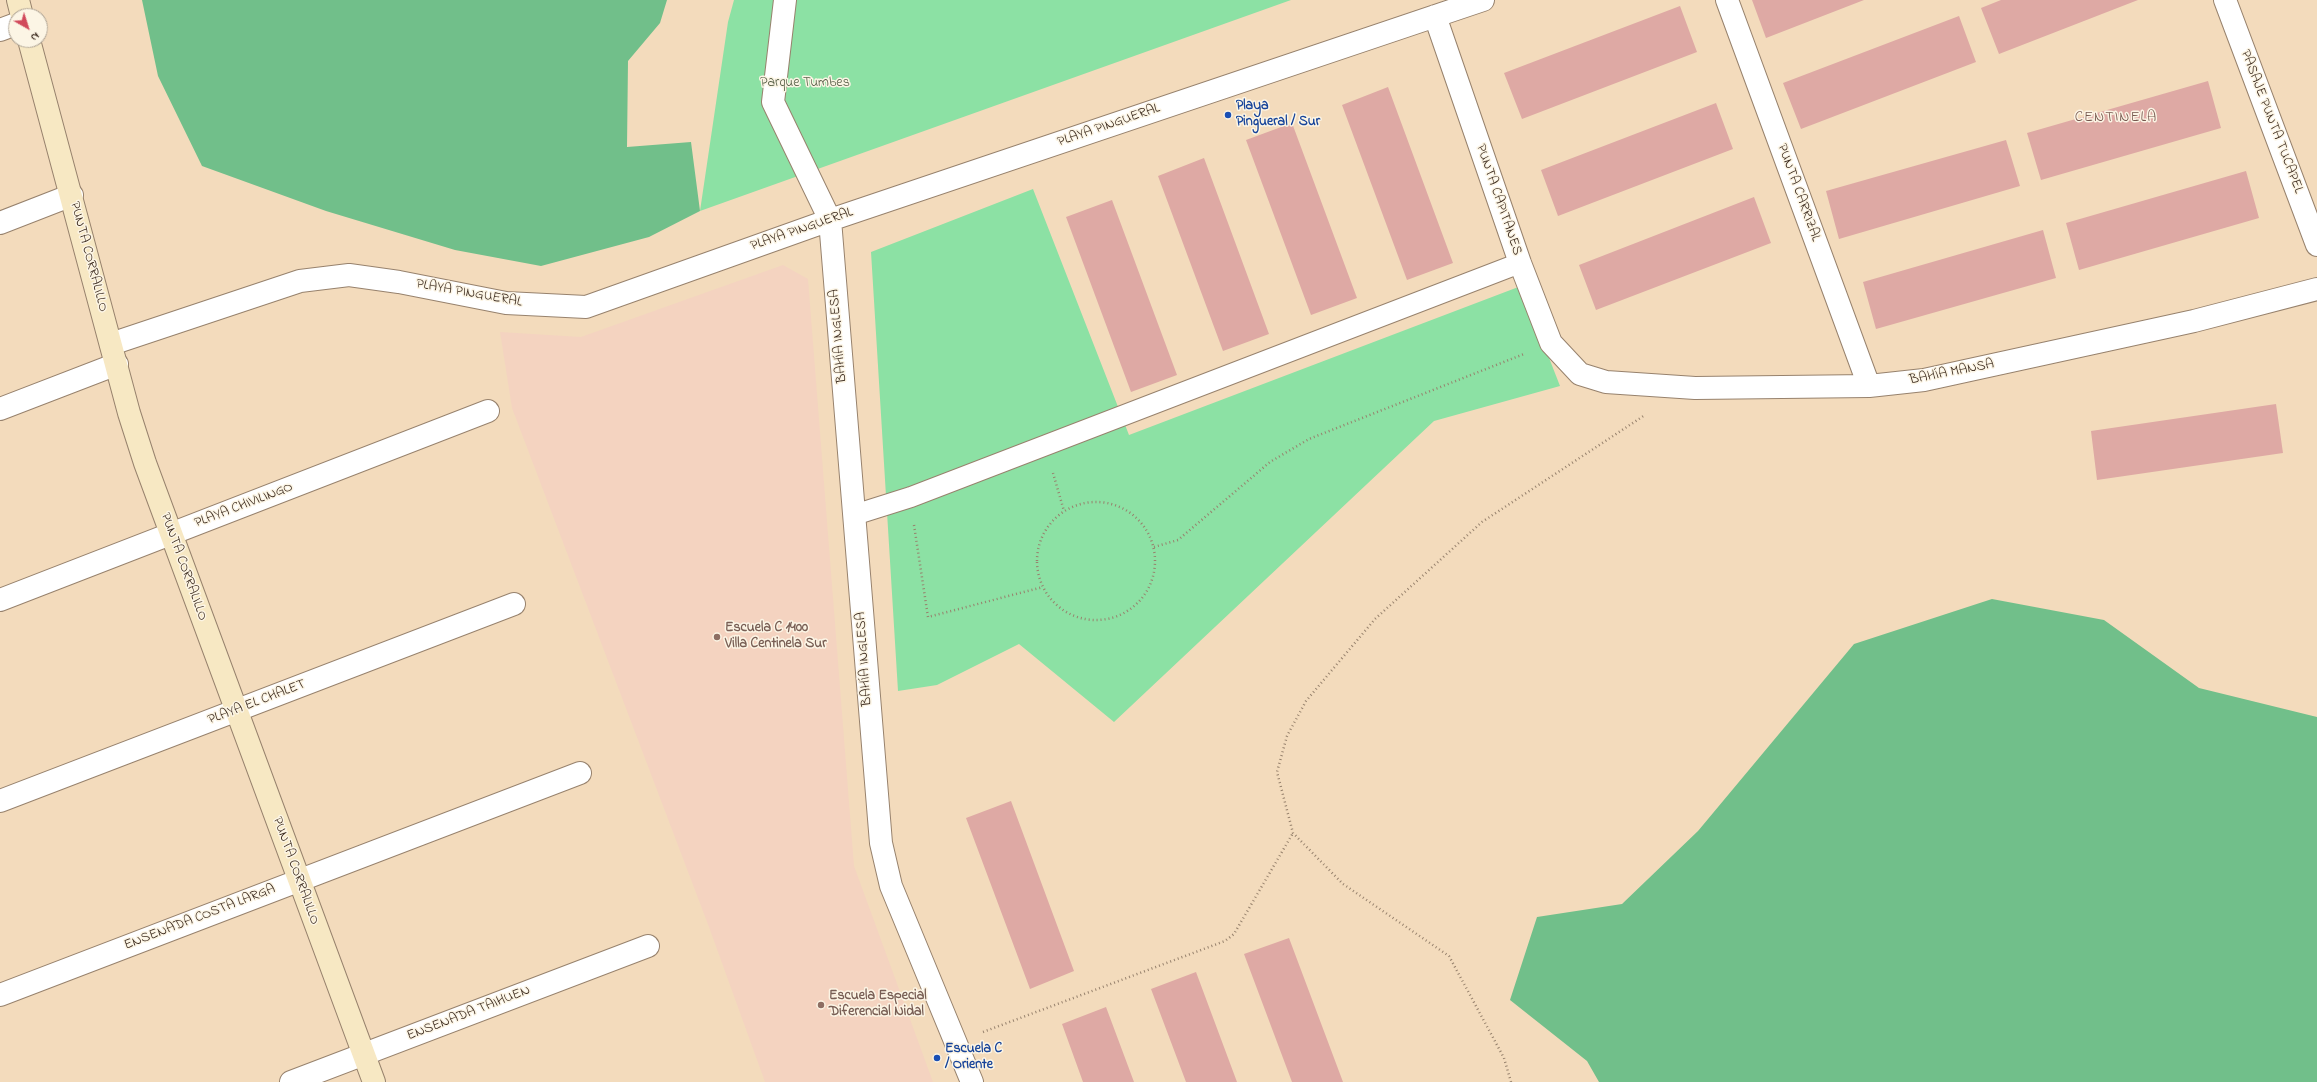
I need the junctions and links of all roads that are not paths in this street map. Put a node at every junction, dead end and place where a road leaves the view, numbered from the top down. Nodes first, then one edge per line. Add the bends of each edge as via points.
1 (785, 0) edge
2 (1483, 0) edge
3 (1727, 0) edge
4 (2225, 0) edge
5 (1435, 16) junction
6 (31, 48) edge
7 (72, 195) junction
8 (830, 220) junction
9 (0, 222) edge
10 (2317, 245) edge
11 (1520, 263) junction
12 (2317, 289) edge
13 (114, 354) junction
14 (1580, 374) joint
15 (1869, 386) junction
16 (0, 409) edge
17 (488, 411) dead end
18 (854, 515) junction
19 (170, 535) junction
20 (0, 600) edge
21 (514, 604) dead end
22 (236, 711) junction
23 (580, 773) dead end
24 (0, 801) edge
25 (299, 881) junction
26 (648, 946) dead end
27 (0, 995) edge
28 (364, 1054) junction
29 (290, 1082) edge
30 (374, 1082) edge
31 (972, 1082) edge

1 - 8 street via 773,102
2 - 5 street, PLAYA PINGUERAL
3 - 15 street, PUNTA CARRIZAL
4 - 10 street, PASAJE PUNTA TUCAPEL
5 - 8 street, PLAYA PINGUERAL
5 - 11 street, PUNTA CAPITANES
6 - 7 street, PUNTA CORRALILLO
7 - 9 street
7 - 13 street, PUNTA CORRALILLO
8 - 13 street, PLAYA PINGUERAL via 586,307 506,303 349,275 300,281
8 - 18 street, BAHÍA INGLESA
11 - 14 street, PUNTA CAPITANES via 1551,343
11 - 18 lane via 911,497
12 - 15 street, BAHÍA MANSA via 2194,321 1924,380
13 - 16 street, PLAYA PINGUERAL
13 - 19 street, PUNTA CORRALILLO via 145,463
14 - 15 street, BAHÍA MANSA via 1606,382 1695,388
17 - 19 street, PLAYA CHIVILINGO
18 - 31 street, BAHÍA INGLESA via 881,843 891,886
19 - 20 street, PLAYA CHIVILINGO
19 - 22 street, PUNTA CORRALILLO
21 - 22 street, PLAYA EL CHALET
22 - 24 street, PLAYA EL CHALET
22 - 25 street, PUNTA CORRALILLO
23 - 25 street, ENSENADA COSTA LARGA
25 - 27 street, ENSENADA COSTA LARGA
25 - 28 street, PUNTA CORRALILLO
26 - 28 street, ENSENADA TAIHUEN
28 - 29 street, ENSENADA TAIHUEN
28 - 30 street, PUNTA CORRALILLO

